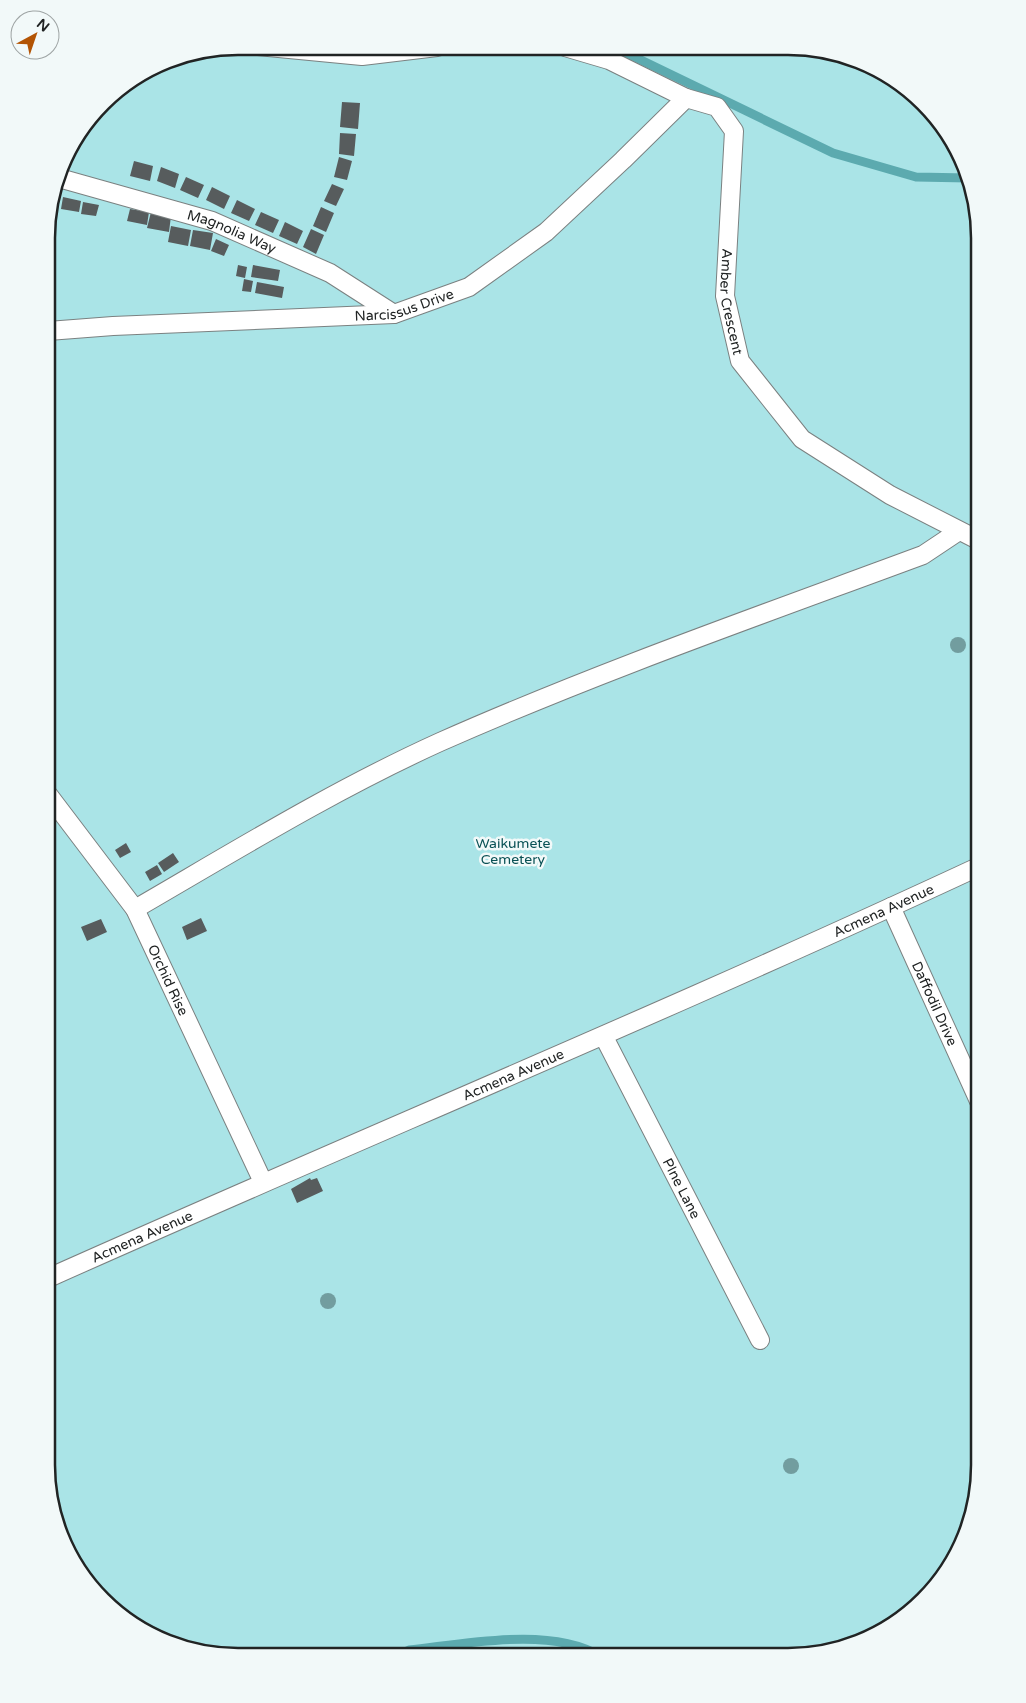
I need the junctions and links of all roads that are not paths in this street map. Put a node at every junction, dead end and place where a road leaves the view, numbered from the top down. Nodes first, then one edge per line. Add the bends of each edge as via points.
1 (352, 55) edge
2 (370, 55) edge
3 (592, 55) edge
4 (686, 98) junction
5 (65, 180) edge
6 (394, 314) junction
7 (55, 330) edge
8 (959, 531) junction
9 (971, 537) edge
10 (55, 804) edge
11 (971, 870) edge
12 (891, 907) junction
13 (135, 909) junction
14 (604, 1037) junction
15 (971, 1080) edge
16 (264, 1182) junction
17 (55, 1275) edge
18 (760, 1340) dead end

1 - 2 lane
3 - 4 lane, Amber Crescent
4 - 6 lane, Narcissus Drive via 546,232 468,286
4 - 8 lane, Amber Crescent via 716,107 734,131 725,296 740,361 802,439 890,495
5 - 6 lane, Magnolia Way via 212,220 330,273
6 - 7 lane, Narcissus Drive
8 - 9 lane, Amber Crescent
8 - 13 lane via 924,555 670,647 440,743 314,805
10 - 13 lane, Orchid Rise
11 - 12 lane, Acmena Avenue
12 - 14 lane, Acmena Avenue
12 - 15 lane, Daffodil Drive
13 - 16 lane, Orchid Rise
14 - 16 lane, Acmena Avenue
14 - 18 lane, PIne Lane
16 - 17 lane, Acmena Avenue

